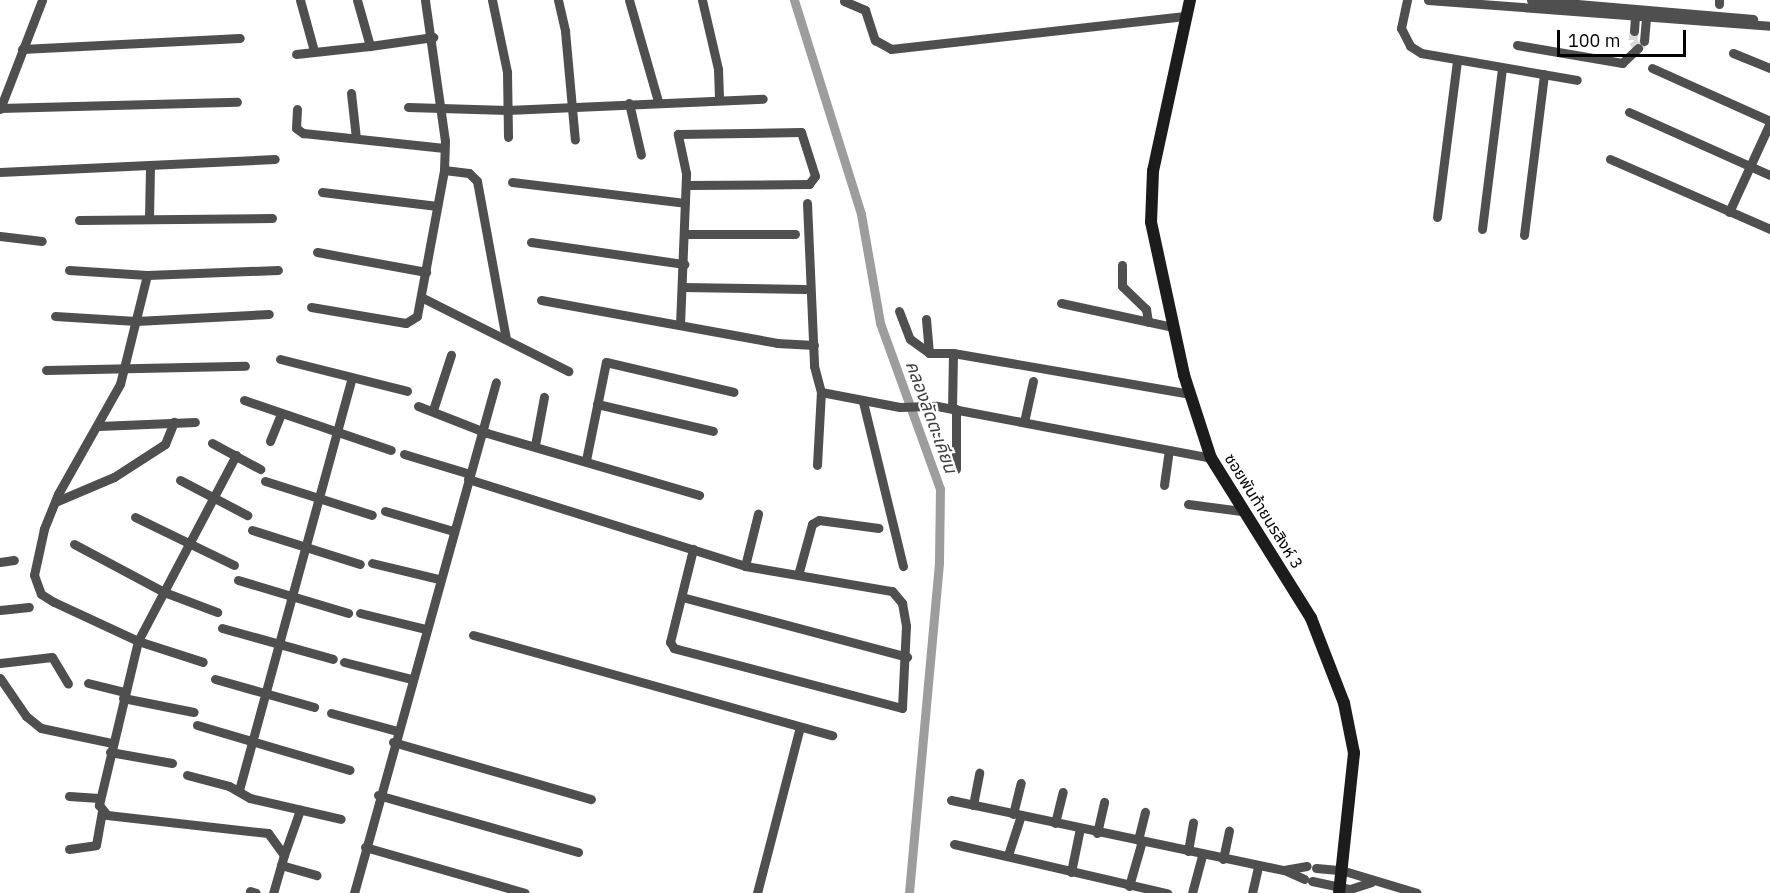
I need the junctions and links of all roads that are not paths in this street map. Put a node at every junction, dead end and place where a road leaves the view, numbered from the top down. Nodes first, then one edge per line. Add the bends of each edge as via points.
1 (42, 0) edge
2 (300, 0) edge
3 (357, 0) edge
4 (425, 0) edge
5 (492, 0) edge
6 (558, 0) edge
7 (628, 0) edge
8 (702, 0) edge
9 (1190, 0) edge
10 (1407, 0) edge
11 (1531, 0) edge
12 (844, 1) edge
13 (1431, 1) edge
14 (1187, 16) junction
15 (1635, 18) junction
16 (1646, 19) junction
17 (1770, 20) edge
18 (1770, 26) edge
19 (1634, 31) tunnel mouth
20 (433, 37) junction
21 (240, 38) dead end
22 (1517, 45) dead end
23 (370, 46) junction
24 (22, 49) junction
25 (314, 51) junction
26 (1733, 53) dead end
27 (296, 54) dead end
28 (1457, 60) junction
29 (1502, 68) junction
30 (1652, 68) dead end
31 (1770, 68) edge
32 (1544, 75) junction
33 (1577, 80) dead end
34 (351, 93) dead end
35 (763, 99) dead end
36 (718, 100) junction
37 (658, 101) junction
38 (237, 102) dead end
39 (628, 103) junction
40 (442, 106) junction
41 (408, 107) dead end
42 (573, 108) junction
43 (0, 109) edge
44 (297, 109) dead end
45 (507, 110) junction
46 (1629, 112) dead end
47 (1770, 122) edge
48 (356, 138) junction
49 (508, 138) dead end
50 (575, 140) dead end
51 (444, 148) junction
52 (641, 155) dead end
53 (275, 159) dead end
54 (1610, 159) dead end
55 (150, 166) junction
56 (1750, 166) junction
57 (444, 170) junction
58 (0, 172) edge
59 (1770, 175) edge
60 (512, 182) dead end
61 (686, 185) junction
62 (322, 192) dead end
63 (685, 203) junction
64 (807, 203) dead end
65 (437, 206) junction
66 (1730, 212) junction
67 (1437, 217) dead end
68 (272, 218) dead end
69 (149, 219) junction
70 (79, 220) dead end
71 (1482, 229) dead end
72 (1770, 229) edge
73 (684, 234) junction
74 (795, 234) dead end
75 (1524, 235) dead end
76 (0, 236) edge
77 (42, 241) dead end
78 (531, 242) dead end
79 (317, 252) dead end
80 (684, 264) junction
81 (1122, 265) dead end
82 (69, 270) dead end
83 (278, 270) dead end
84 (426, 272) junction
85 (147, 275) junction
86 (682, 287) junction
87 (805, 289) dead end
88 (420, 297) junction
89 (541, 300) dead end
90 (1061, 303) dead end
91 (311, 307) dead end
92 (899, 311) dead end
93 (269, 314) dead end
94 (55, 316) dead end
95 (926, 319) dead end
96 (136, 321) junction
97 (1148, 322) junction
98 (680, 325) junction
99 (1173, 327) junction
100 (506, 339) junction
101 (814, 345) junction
102 (929, 353) junction
103 (953, 353) junction
104 (451, 355) dead end
105 (280, 358) dead end
106 (245, 366) dead end
107 (46, 370) dead end
108 (568, 371) dead end
109 (124, 372) junction
110 (352, 378) junction
111 (1033, 381) dead end
112 (496, 382) dead end
113 (407, 391) dead end
114 (734, 392) dead end
115 (821, 392) junction
116 (1190, 394) junction
117 (544, 397) dead end
118 (244, 400) dead end
119 (863, 402) junction
120 (597, 404) junction
121 (418, 406) dead end
122 (954, 409) junction
123 (433, 410) junction
124 (281, 414) junction
125 (174, 422) junction
126 (195, 422) dead end
127 (1024, 422) junction
128 (99, 426) junction
129 (482, 430) junction
130 (713, 431) dead end
131 (337, 435) junction
132 (270, 441) dead end
133 (212, 443) dead end
134 (535, 445) junction
135 (391, 450) dead end
136 (1169, 450) junction
137 (404, 454) dead end
138 (236, 455) junction
139 (1211, 458) junction
140 (586, 460) junction
141 (817, 465) dead end
142 (260, 469) dead end
143 (956, 469) dead end
144 (469, 476) junction
145 (180, 480) dead end
146 (265, 481) dead end
147 (1164, 484) dead end
148 (699, 495) dead end
149 (215, 500) junction
150 (319, 500) junction
151 (55, 502) junction
152 (1188, 504) dead end
153 (385, 511) dead end
154 (1242, 511) junction
155 (758, 514) dead end
156 (247, 515) dead end
157 (372, 515) dead end
158 (135, 517) dead end
159 (878, 528) dead end
160 (252, 530) dead end
161 (453, 531) junction
162 (74, 544) dead end
163 (188, 544) junction
164 (306, 547) junction
165 (693, 549) junction
166 (14, 560) dead end
167 (0, 561) edge
168 (372, 563) dead end
169 (360, 564) dead end
170 (234, 565) dead end
171 (745, 566) junction
172 (903, 566) dead end
173 (798, 575) junction
174 (438, 579) junction
175 (238, 580) dead end
176 (164, 592) junction
177 (292, 596) junction
178 (682, 597) junction
179 (29, 608) dead end
180 (0, 610) edge
181 (217, 612) dead end
182 (348, 613) dead end
183 (360, 613) dead end
184 (222, 628) dead end
185 (425, 629) junction
186 (473, 635) dead end
187 (138, 641) junction
188 (279, 645) junction
189 (907, 657) junction
190 (333, 659) dead end
191 (203, 662) dead end
192 (344, 662) dead end
193 (0, 663) edge
194 (0, 678) edge
195 (215, 679) dead end
196 (411, 679) junction
197 (88, 683) dead end
198 (68, 684) dead end
199 (266, 693) junction
200 (124, 695) junction
201 (314, 707) dead end
202 (194, 712) dead end
203 (332, 713) dead end
204 (197, 725) dead end
205 (800, 727) junction
206 (396, 731) junction
207 (832, 735) dead end
208 (252, 742) junction
209 (393, 742) junction
210 (111, 748) junction
211 (172, 763) dead end
212 (350, 770) dead end
213 (980, 773) dead end
214 (188, 774) dead end
215 (1021, 783) dead end
216 (239, 790) junction
217 (1063, 792) dead end
218 (378, 795) junction
219 (69, 796) dead end
220 (99, 798) junction
221 (591, 799) dead end
222 (951, 800) dead end
223 (1104, 802) dead end
224 (973, 805) junction
225 (300, 810) junction
226 (102, 812) junction
227 (1145, 812) dead end
228 (1017, 815) junction
229 (341, 819) dead end
230 (1194, 822) dead end
231 (1055, 824) junction
232 (1080, 828) junction
233 (1229, 831) dead end
234 (1097, 833) junction
235 (1140, 841) junction
236 (954, 844) dead end
237 (365, 847) junction
238 (69, 849) dead end
239 (1188, 851) junction
240 (578, 852) dead end
241 (284, 855) junction
242 (1008, 855) junction
243 (1202, 855) junction
244 (1223, 859) junction
245 (281, 865) junction
246 (1258, 866) junction
247 (1284, 870) junction
248 (1341, 870) junction
249 (1071, 872) junction
250 (317, 875) dead end
251 (1371, 882) junction
252 (1129, 886) junction
253 (1339, 890) edge
254 (273, 893) edge
255 (354, 893) edge
256 (525, 893) edge
257 (757, 893) edge
258 (1167, 893) edge
259 (1192, 893) edge
260 (1252, 893) edge
261 (1417, 893) edge

1 - 24 street
2 - 25 street
3 - 23 street
4 - 20 street
5 - 45 street via 503,42
6 - 42 street
7 - 37 street
8 - 36 street via 718,69
9 - 14 street, ซอยพันท้ายนรสิงห์ 3
10 - 28 street via 1401,28 1410,46
11 - 17 street
12 - 14 street via 865,10 875,40 891,49
13 - 15 street
14 - 99 street, ซอยพันท้ายนรสิงห์ 3 via 1149,191
15 - 16 street
15 - 19 street
16 - 18 street
16 - 22 street via 1641,44 1622,63
20 - 23 street
20 - 40 street
21 - 24 street
23 - 25 street
24 - 43 street
25 - 27 street
26 - 31 street
28 - 29 street
28 - 67 street
29 - 32 street
29 - 71 street
30 - 47 street
32 - 33 street
32 - 75 street
34 - 48 street
35 - 36 street
36 - 37 street
37 - 39 street
38 - 43 street
39 - 42 street
39 - 52 street
40 - 41 street
40 - 45 street
40 - 51 street
42 - 45 street
42 - 50 street
44 - 48 street via 298,130
45 - 49 street
46 - 56 street
47 - 56 street
48 - 51 street
51 - 57 street
53 - 55 street
54 - 66 street
55 - 58 street
55 - 69 street
56 - 59 street
56 - 66 street
57 - 65 street
57 - 100 street via 469,173 477,181
60 - 63 street
61 - 61 street via 808,183 815,176 801,132 690,131 681,132 678,139
61 - 63 street
62 - 65 street
63 - 73 street
64 - 101 street
65 - 84 street
66 - 72 street
68 - 69 street
69 - 70 street
73 - 74 street
73 - 80 street
76 - 77 street
78 - 80 street
79 - 84 street
80 - 86 street
81 - 97 street via 1122,286 1146,309
82 - 85 street
83 - 85 street
84 - 88 street
85 - 96 street
86 - 87 street
86 - 98 street
88 - 91 street via 412,323
88 - 100 street
89 - 98 street
90 - 97 street
92 - 102 street via 905,335
93 - 96 street
94 - 96 street
95 - 102 street
96 - 109 street
97 - 99 street
98 - 101 street
99 - 116 street, ซอยพันท้ายนรสิงห์ 3
100 - 108 street
101 - 115 street
102 - 103 street
103 - 116 street
103 - 122 street
104 - 123 street
105 - 110 street
106 - 109 street
107 - 109 street
109 - 128 street
110 - 113 street
110 - 131 street
111 - 127 street
112 - 129 street
114 - 120 street via 606,362
115 - 119 street
115 - 141 street
116 - 139 street, ซอยพันท้ายนรสิงห์ 3
117 - 134 street
118 - 124 street
119 - 122 street
119 - 172 street
120 - 130 street
120 - 140 street
121 - 123 street
122 - 127 street
122 - 143 street
123 - 129 street
124 - 131 street
124 - 132 street
125 - 126 street
125 - 128 street
125 - 151 street via 165,444 114,477
127 - 136 street
128 - 151 street
129 - 134 street
129 - 144 street
131 - 135 street
131 - 150 street
133 - 138 street
134 - 140 street
136 - 139 street
136 - 147 street
137 - 144 street
138 - 142 street
138 - 149 street
139 - 154 street, ซอยพันท้ายนรสิงห์ 3
140 - 148 street
144 - 161 street
144 - 165 street
145 - 149 street
146 - 150 street
149 - 156 street
149 - 163 street
150 - 157 street
150 - 164 street
151 - 187 street via 37,555 34,575 41,594
152 - 154 street
153 - 161 street
154 - 248 street, ซอยพันท้ายนรสิงห์ 3 via 1311,618 1341,693 1354,753
155 - 171 street
158 - 163 street
159 - 173 street via 819,520 812,524
160 - 164 street
161 - 174 street
162 - 176 street
163 - 170 street
163 - 176 street
164 - 169 street
164 - 177 street
165 - 171 street
165 - 178 street
166 - 167 street
168 - 174 street
171 - 173 street
173 - 189 street via 898,595 906,626
174 - 185 street
175 - 177 street
176 - 181 street
176 - 187 street
177 - 182 street
177 - 188 street
178 - 189 street
178 - 189 street via 670,642 674,648 898,708 904,704
179 - 180 street
183 - 185 street
184 - 188 street
185 - 196 street
186 - 205 street
187 - 191 street
187 - 200 street
188 - 190 street
188 - 199 street
192 - 196 street
193 - 198 street via 52,657
194 - 210 street via 26,716 41,728
195 - 199 street
196 - 206 street
197 - 200 street
199 - 201 street
199 - 208 street
200 - 202 street
200 - 210 street
203 - 206 street
204 - 208 street
205 - 207 street
205 - 257 street
206 - 209 street
208 - 212 street
208 - 216 street
209 - 218 street
209 - 221 street
210 - 211 street
210 - 220 street
213 - 224 street
214 - 216 street
215 - 228 street
216 - 225 street via 250,798
217 - 231 street
218 - 237 street
218 - 240 street
219 - 220 street
220 - 226 street
222 - 224 street
223 - 234 street
224 - 228 street
225 - 229 street
225 - 241 street
226 - 238 street via 96,845
226 - 241 street via 258,829 276,838
227 - 235 street
228 - 231 street
228 - 242 street
230 - 239 street
231 - 232 street
232 - 234 street
232 - 249 street
233 - 244 street
234 - 235 street
235 - 239 street
235 - 252 street
236 - 242 street
237 - 255 street
237 - 256 street
239 - 243 street
241 - 245 street
242 - 249 street
243 - 244 street
243 - 259 street
244 - 246 street
245 - 250 street
245 - 254 street
246 - 247 street
246 - 260 street
247 - 248 street
247 - 253 street
248 - 251 street
248 - 253 street, ซอยพันท้ายนรสิงห์ 3
249 - 252 street
251 - 253 street
251 - 261 street
252 - 258 street

